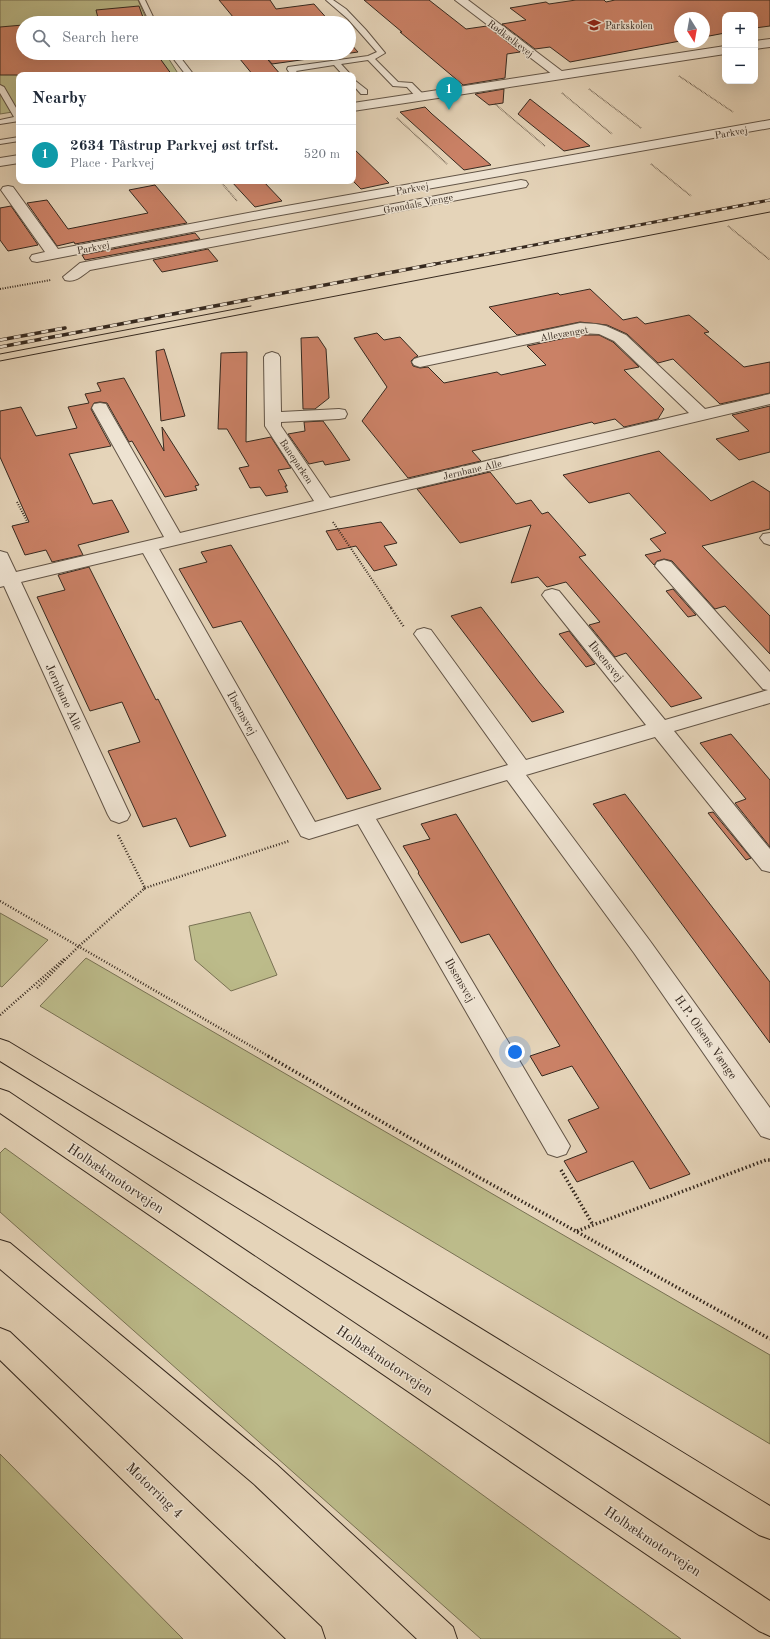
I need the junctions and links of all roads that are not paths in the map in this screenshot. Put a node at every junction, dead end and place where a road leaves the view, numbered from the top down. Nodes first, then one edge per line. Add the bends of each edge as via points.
1 (142, 0) edge
2 (329, 0) edge
3 (461, 0) edge
4 (150, 16) edge
5 (347, 16) edge
6 (356, 25) edge
7 (770, 43) edge
8 (758, 45) edge
9 (722, 50) edge
10 (370, 58) junction
11 (178, 60) edge
12 (336, 63) junction
13 (188, 72) edge
14 (293, 72) edge
15 (344, 72) edge
16 (565, 75) junction
17 (356, 84) edge
18 (0, 88) edge
19 (364, 92) dead end
20 (421, 96) junction
21 (356, 107) edge
22 (16, 118) edge
23 (16, 120) edge
24 (0, 122) edge
25 (770, 124) edge
26 (770, 137) edge
27 (16, 139) edge
28 (0, 142) edge
29 (739, 143) dead end
30 (16, 159) edge
31 (0, 162) edge
32 (537, 181) dead end
33 (8, 190) dead end
34 (54, 254) junction
35 (37, 258) dead end
36 (70, 277) road end
37 (272, 357) dead end
38 (420, 362) dead end
39 (770, 399) edge
40 (100, 408) dead end
41 (339, 414) dead end
42 (701, 415) junction
43 (273, 417) junction
44 (323, 504) junction
45 (174, 539) junction
46 (148, 546) junction
47 (0, 557) edge
48 (664, 566) dead end
49 (4, 580) edge
50 (552, 595) dead end
51 (429, 640) road end
52 (770, 684) edge
53 (770, 696) edge
54 (660, 728) junction
55 (517, 770) junction
56 (119, 815) road end
57 (363, 815) junction
58 (770, 864) edge
59 (0, 1049) edge
60 (0, 1099) edge
61 (770, 1128) edge
62 (557, 1146) road end
63 (0, 1252) edge
64 (0, 1341) edge
65 (770, 1524) edge
66 (770, 1620) edge
67 (309, 1639) edge
68 (441, 1639) edge

1 - 4 lane
2 - 5 lane
3 - 16 street, Rødkælkevej
6 - 10 lane via 381,53
7 - 8 street
9 - 16 street
10 - 12 lane
10 - 20 lane via 396,84 409,85
11 - 13 lane
12 - 14 lane via 291,69
12 - 15 lane
16 - 20 street
17 - 19 lane
18 - 22 lane
20 - 21 street
23 - 24 lane
25 - 34 street, Parkvej via 251,216
26 - 29 street
27 - 28 lane
30 - 31 street
32 - 36 street, Grøndals Vænge via 85,266
33 - 34 street
34 - 35 street, Parkvej
37 - 43 street, Baneparken
38 - 42 street, Allevænget via 580,328 596,328 620,338
39 - 42 street, Jernbane Alle
40 - 45 street
41 - 43 street
42 - 44 street, Jernbane Alle
43 - 44 street, Baneparken via 273,426
44 - 45 street, Jernbane Alle
45 - 46 street, Jernbane Alle
46 - 49 street, Jernbane Alle
46 - 57 street, Ibsensvej via 309,831
47 - 49 street, Jernbane Alle
48 - 52 street
49 - 56 street, Jernbane Alle
50 - 54 street, Ibsensvej
51 - 55 street
53 - 54 street
54 - 55 street
54 - 58 street, Ibsensvej
55 - 57 street
55 - 61 street, H.P. Olsens Vænge
57 - 62 street, Ibsensvej
59 - 65 highway via 273,1215
60 - 66 highway, Holbækmotorvejen
63 - 68 highway via 265,1474
64 - 67 highway, Motorring 4

